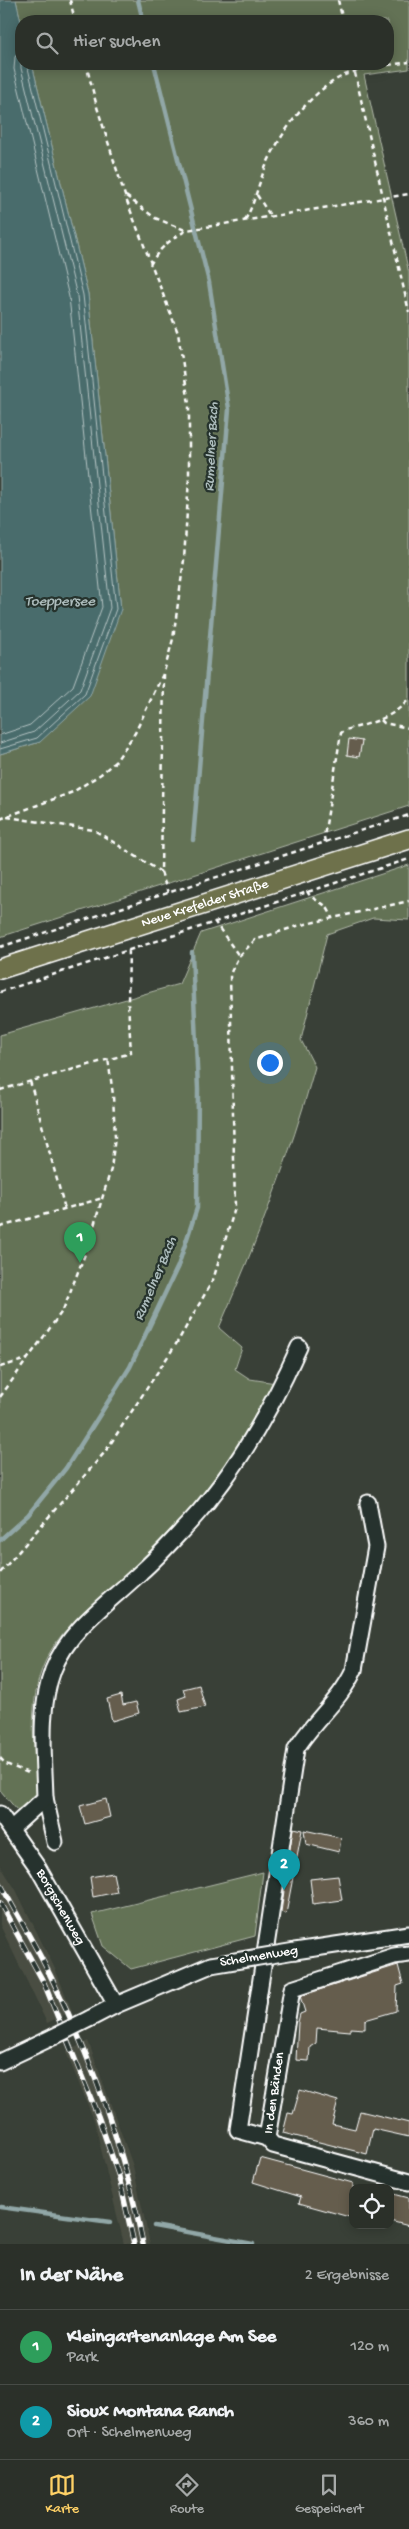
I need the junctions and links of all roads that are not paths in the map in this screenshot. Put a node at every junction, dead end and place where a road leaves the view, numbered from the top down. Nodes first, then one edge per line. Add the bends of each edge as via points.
1 (409, 839) edge
2 (0, 968) edge
3 (299, 1347) dead end
4 (368, 1503) dead end
5 (45, 1798) junction
6 (0, 1814) edge
7 (12, 1828) junction
8 (55, 1842) dead end
9 (409, 1934) edge
10 (409, 1954) edge
11 (116, 2005) junction
12 (0, 2062) edge
13 (266, 2138) junction
14 (409, 2182) edge

1 - 2 main road, Neue Krefelder Straße
3 - 5 street via 264,1419 237,1462 190,1521 142,1572 78,1630 63,1650 46,1692
4 - 13 street via 376,1547 354,1670 348,1683 305,1733 296,1749 238,2130
5 - 7 street
5 - 8 street
6 - 7 street, Borgschenweg
7 - 11 street, Borgschenweg
9 - 11 street, Schelmenweg, bridge via 211,1965
10 - 13 street, In den Bänden via 292,1989
11 - 12 street, Schelmenweg, bridge
13 - 14 street, In den Bänden via 273,2145

